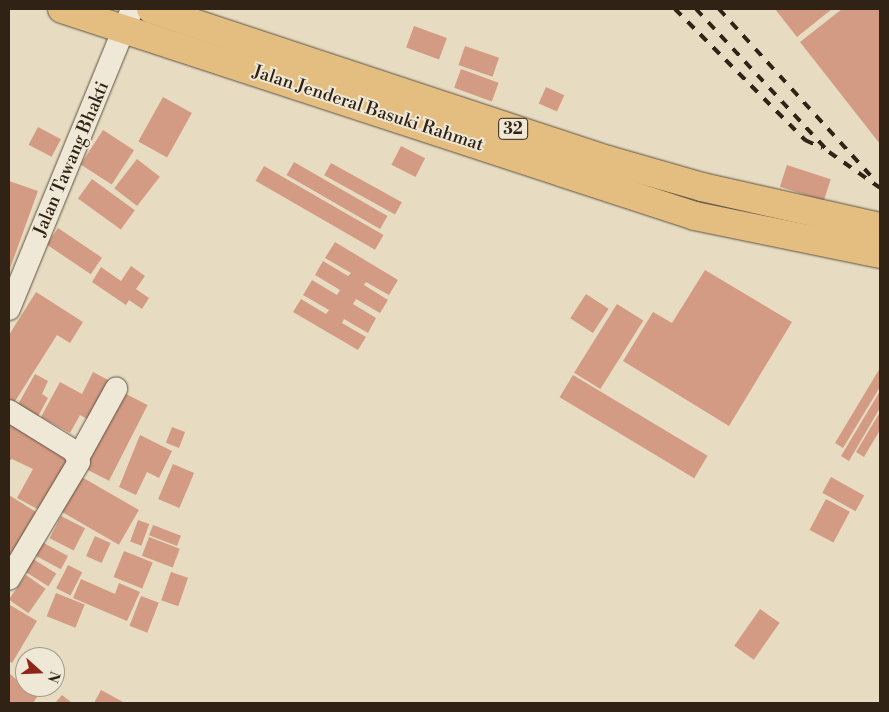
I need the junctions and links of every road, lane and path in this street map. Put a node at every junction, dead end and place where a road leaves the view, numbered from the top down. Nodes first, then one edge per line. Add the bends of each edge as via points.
1 (62, 9) edge
2 (151, 9) edge
3 (129, 19) edge
4 (473, 116) junction
5 (466, 142) junction
6 (880, 227) edge
7 (880, 254) edge
8 (9, 309) edge
9 (116, 389) dead end
10 (9, 411) edge
11 (78, 456) junction
12 (9, 579) edge

1 - 3 highway, Jalan Jenderal Basuki Rahmat / 32
2 - 4 highway, Jalan Jenderal Basuki Rahmat / 32
3 - 5 highway, Jalan Jenderal Basuki Rahmat / 32
3 - 8 street, Jalan Tawang Bhakti
4 - 5 highway
4 - 6 highway, Jalan Jenderal Basuki Rahmat / 32 via 702,187
5 - 7 highway, Jalan Jenderal Basuki Rahmat / 32 via 696,216
9 - 11 street
10 - 11 street via 70,447
11 - 12 street via 76,471

